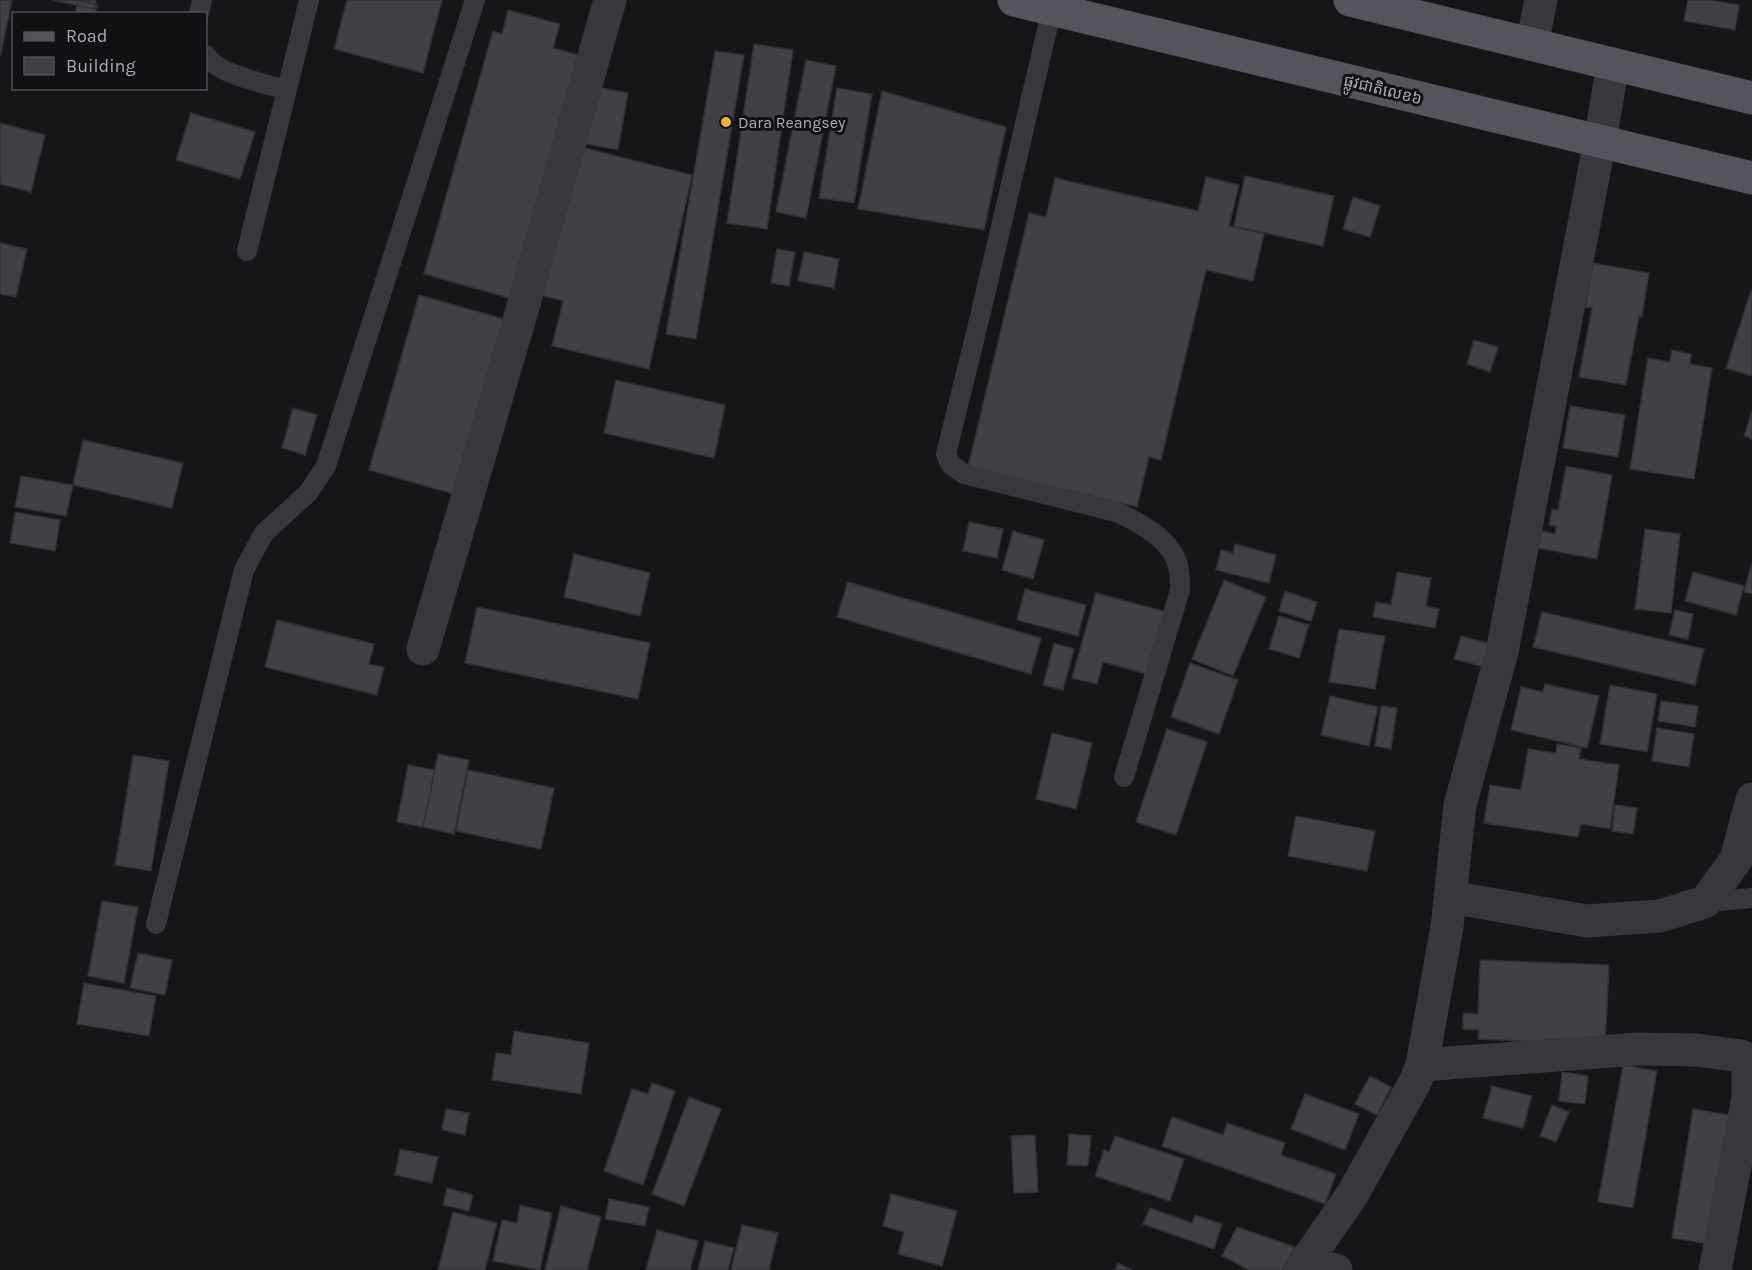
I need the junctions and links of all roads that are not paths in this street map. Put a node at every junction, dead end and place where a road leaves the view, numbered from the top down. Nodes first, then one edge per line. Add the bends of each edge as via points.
1 (309, 0) edge
2 (476, 0) edge
3 (610, 0) edge
4 (1014, 0) edge
5 (1350, 0) edge
6 (1541, 0) edge
7 (1053, 4) edge
8 (1532, 44) junction
9 (207, 57) edge
10 (1613, 64) junction
11 (286, 90) junction
12 (1752, 98) edge
13 (1600, 141) junction
14 (1752, 178) edge
15 (247, 251) dead end
16 (423, 649) dead end
17 (1124, 777) dead end
18 (1752, 799) edge
19 (1450, 897) junction
20 (1752, 898) edge
21 (1705, 902) junction
22 (156, 924) dead end
23 (1422, 1065) junction
24 (1750, 1074) edge
25 (1302, 1266) edge
26 (1336, 1270) edge
27 (1715, 1270) edge

1 - 11 lane
2 - 22 lane via 326,466 308,492 264,533 244,570
3 - 16 street
4 - 7 main road, ផ្លូវជាតិលេខ៦
5 - 8 main road
6 - 8 street
7 - 13 main road, ផ្លូវជាតិលេខ៦
7 - 17 lane via 946,454 950,464 964,474 1116,512 1137,521 1172,551 1180,590
8 - 10 main road
9 - 11 lane via 226,72
10 - 12 main road
10 - 13 street
11 - 15 lane
13 - 14 main road, ផ្លូវជាតិលេខ៦
13 - 19 street via 1502,652 1460,805
18 - 21 street via 1736,860
19 - 21 street via 1587,921 1660,916
19 - 23 street
20 - 21 lane
23 - 24 street via 1638,1049 1696,1050 1741,1056 1748,1063
23 - 25 street via 1352,1195
24 - 27 street
25 - 26 street

